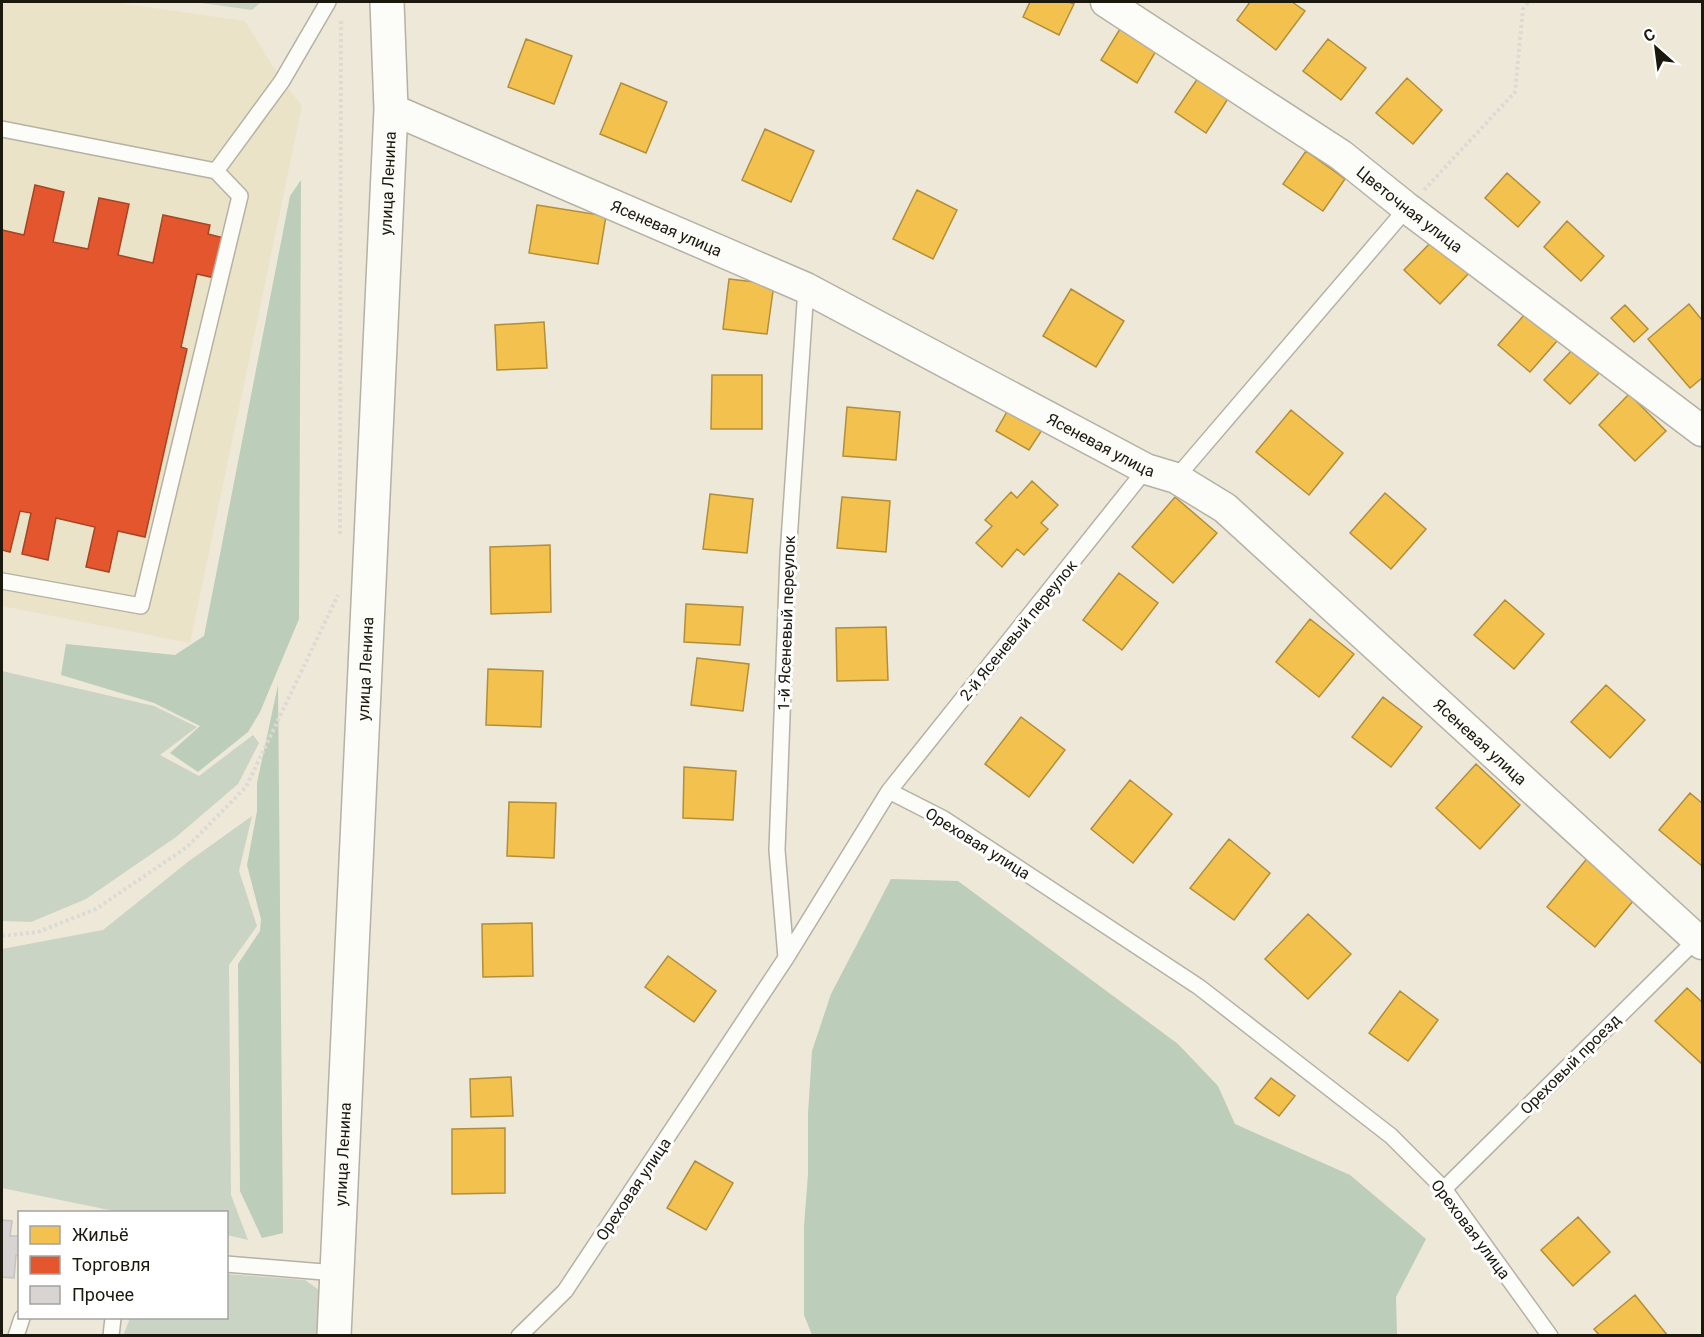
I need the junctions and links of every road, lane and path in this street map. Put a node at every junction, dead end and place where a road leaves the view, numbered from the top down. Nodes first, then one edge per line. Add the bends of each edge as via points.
1 (328, 2) edge
2 (387, 2) edge
3 (1106, 2) edge
4 (1529, 2) edge
5 (341, 13) dead end
6 (392, 109) junction
7 (2, 129) edge
8 (216, 171) junction
9 (1407, 208) junction
10 (806, 288) junction
11 (1702, 430) edge
12 (1146, 469) junction
13 (1176, 478) junction
14 (340, 544) dead end
15 (2, 581) edge
16 (340, 592) dead end
17 (889, 791) junction
18 (2, 936) edge
19 (1700, 941) edge
20 (786, 958) junction
21 (1444, 1189) junction
22 (228, 1264) edge
23 (336, 1273) junction
24 (21, 1319) edge
25 (113, 1319) edge
26 (16, 1335) edge
27 (111, 1335) edge
28 (334, 1335) edge
29 (519, 1335) edge
30 (1550, 1335) edge

1 - 8 lane via 282,81
2 - 6 main road, улица Ленина
3 - 9 street, Цветочная улица via 1341,155
4 - 9 path via 1523,9 1515,92
5 - 14 path
6 - 10 street, Ясеневая улица
6 - 23 main road, улица Ленина
7 - 8 lane
8 - 15 lane via 240,196 141,606
9 - 11 street, Цветочная улица
9 - 13 lane
10 - 12 street, Ясеневая улица
10 - 20 lane, 1-й Ясеневый переулок via 788,556 777,850
12 - 13 street, Ясеневая улица
12 - 17 lane, 2-й Ясеневый переулок
13 - 19 street, Ясеневая улица via 1225,508
16 - 18 path via 246,787 187,847 96,909 38,932
17 - 20 lane, Ореховая улица
17 - 21 lane, Ореховая улица via 944,819 1198,987 1391,1136
19 - 21 lane, Ореховый проезд
20 - 29 lane, Ореховая улица via 565,1290
21 - 30 lane, Ореховая улица
22 - 23 lane
23 - 28 main road, улица Ленина
24 - 26 lane
25 - 27 lane

